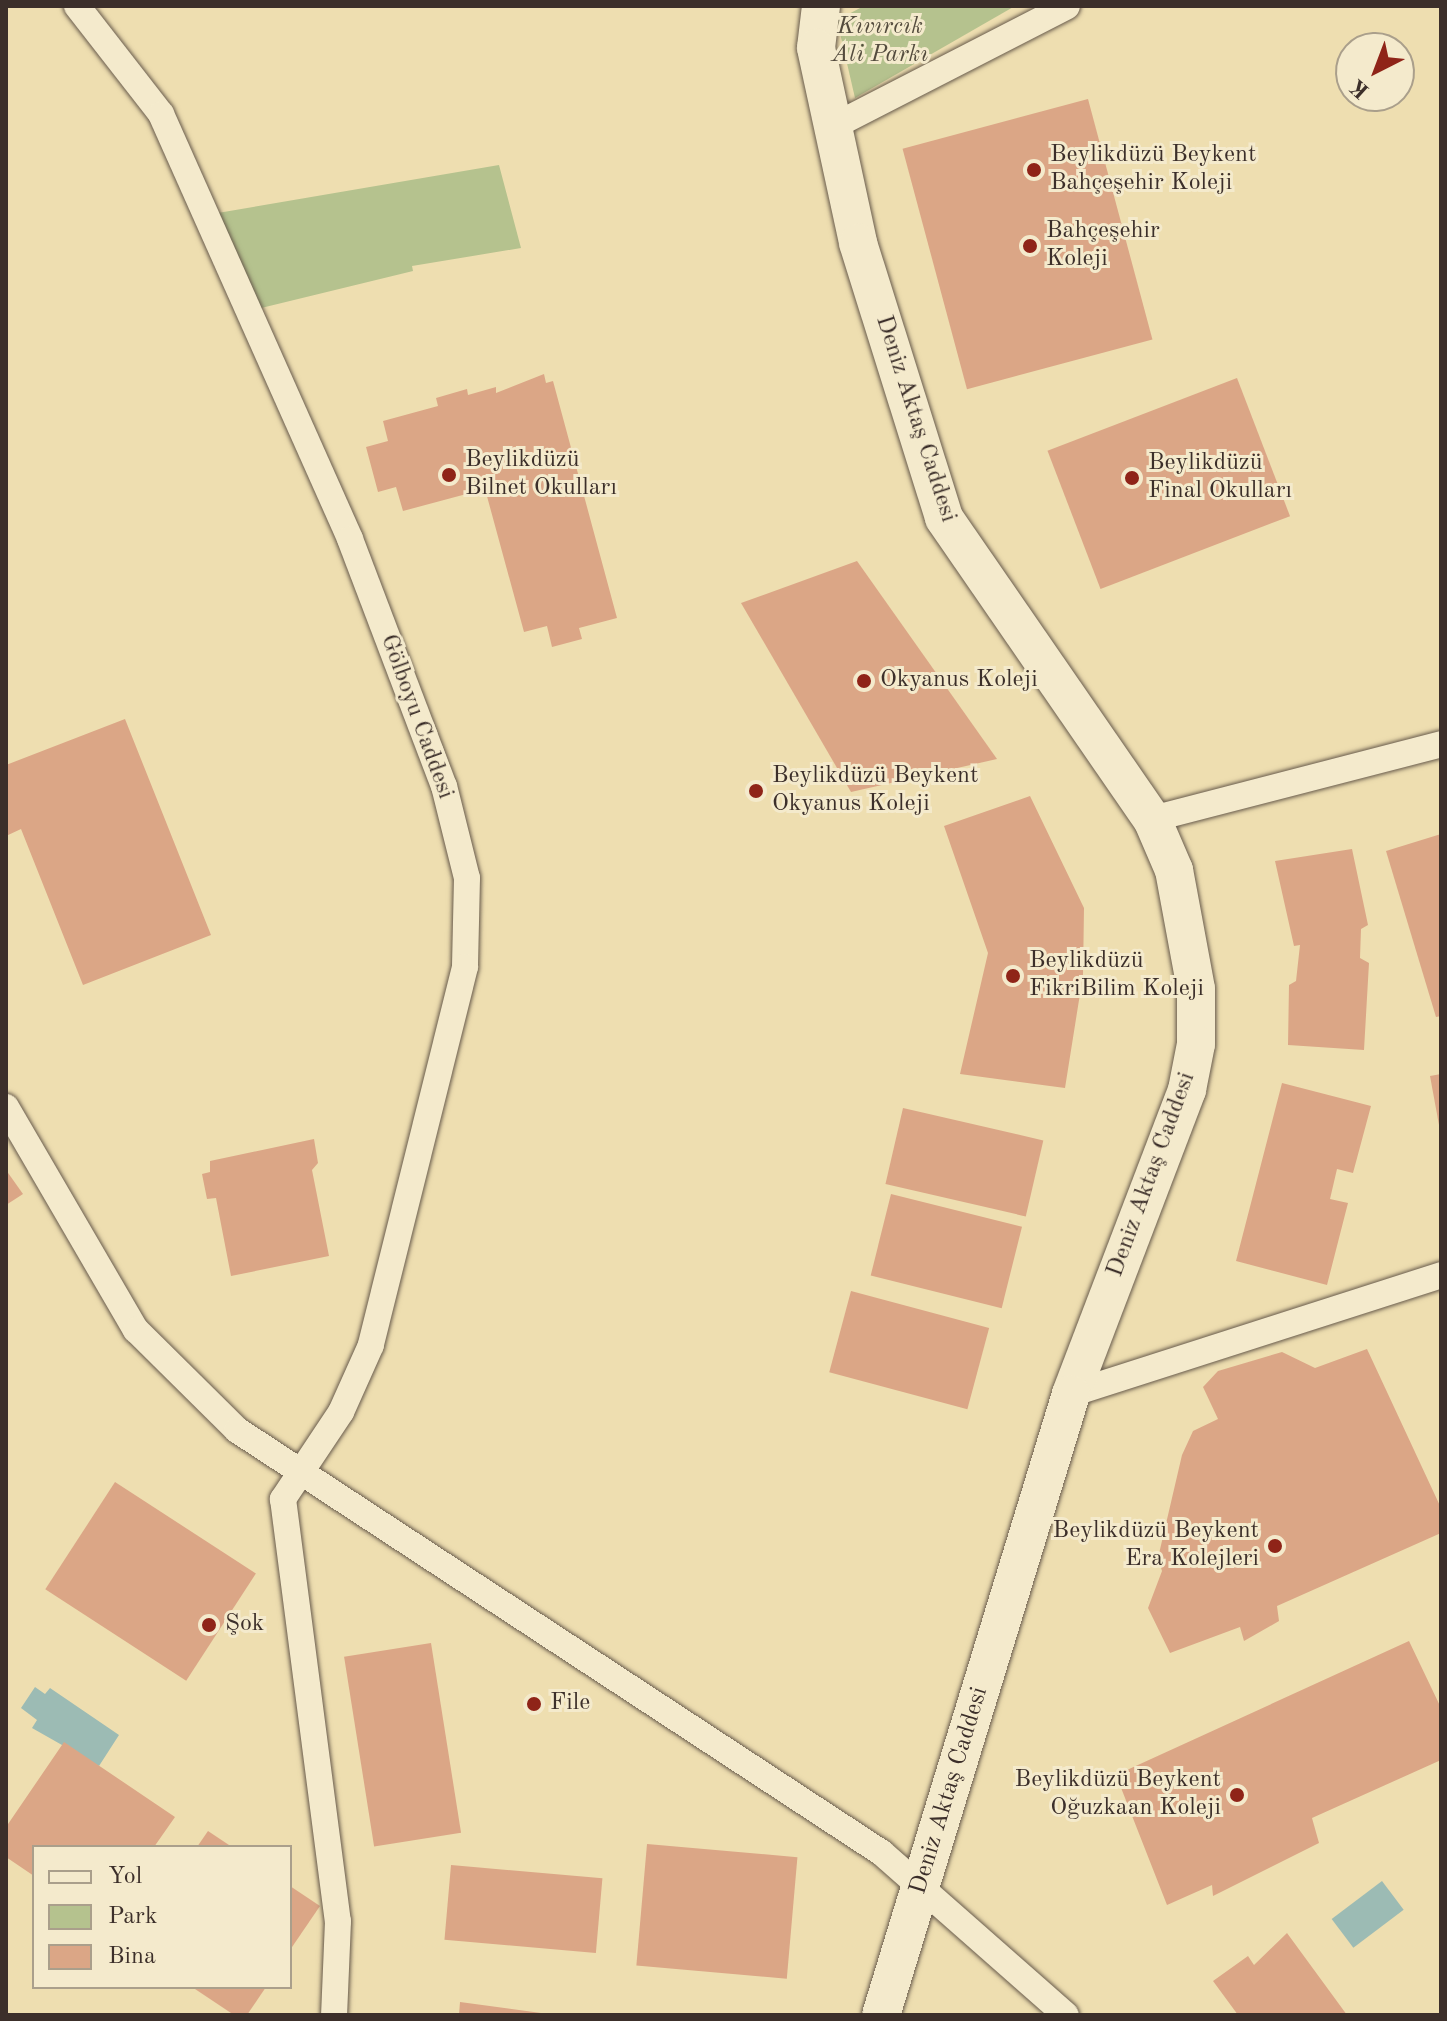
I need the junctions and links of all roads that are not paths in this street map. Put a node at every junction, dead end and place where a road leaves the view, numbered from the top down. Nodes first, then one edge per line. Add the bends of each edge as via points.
1 (77, 6) edge
2 (821, 6) edge
3 (1067, 6) edge
4 (832, 127) junction
5 (1441, 744) edge
6 (1152, 819) junction
7 (6, 1107) edge
8 (1441, 1275) edge
9 (1071, 1394) junction
10 (301, 1470) junction
11 (920, 1891) junction
12 (334, 2015) edge
13 (881, 2015) edge
14 (1066, 2015) edge

1 - 10 street, Gölboyu Caddesi via 161,114 350,539 444,786 467,878 465,967 371,1345 341,1412
2 - 4 street, Deniz Aktaş Caddesi via 816,48
3 - 4 street
4 - 6 street, Deniz Aktaş Caddesi via 858,243 944,518
5 - 6 street
6 - 9 street, Deniz Aktaş Caddesi via 1184,910 1196,1044 1187,1090
7 - 10 street via 136,1330 237,1430
8 - 9 street
9 - 11 street, Deniz Aktaş Caddesi
10 - 11 street via 882,1853
10 - 12 street, Gölboyu Caddesi via 283,1499 284,1534 338,1921
11 - 13 street, Deniz Aktaş Caddesi
11 - 14 street

